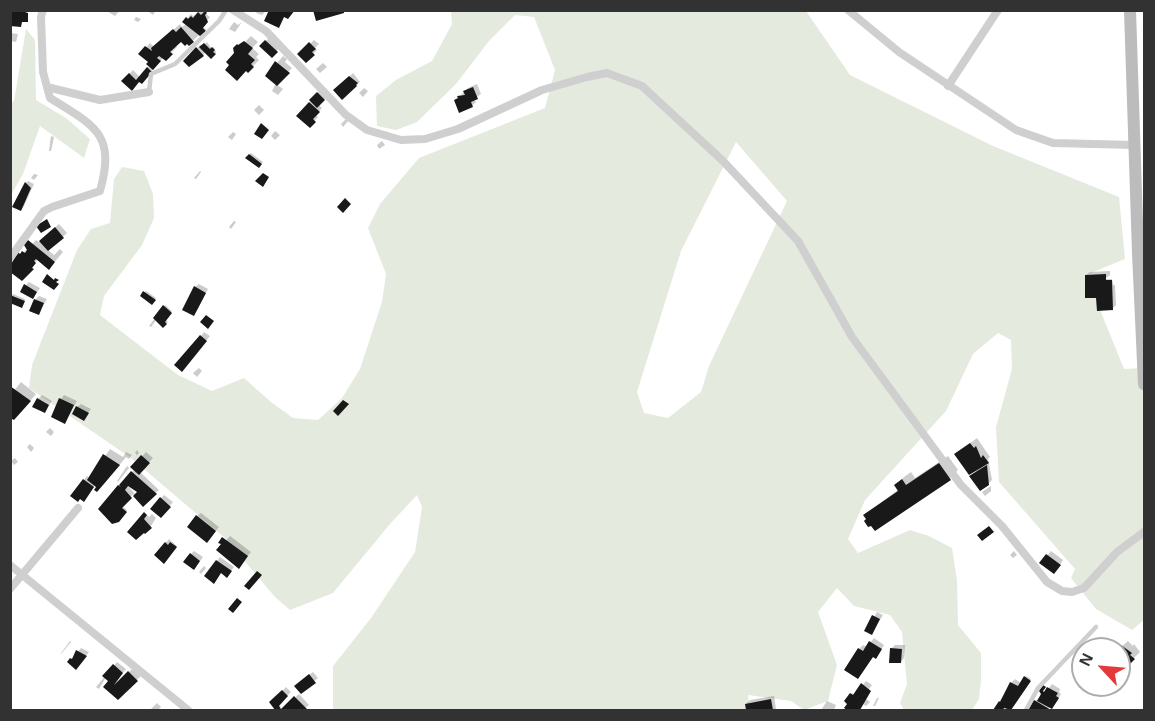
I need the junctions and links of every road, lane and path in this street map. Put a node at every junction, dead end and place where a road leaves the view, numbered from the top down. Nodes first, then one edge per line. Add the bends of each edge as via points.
1 (43, 10) edge
2 (226, 10) edge
3 (233, 10) edge
4 (848, 10) edge
5 (998, 10) edge
6 (1131, 10) edge
7 (948, 86) junction
8 (47, 87) junction
9 (149, 92) joint
10 (1134, 144) junction
11 (10, 258) edge
12 (1144, 384) edge
13 (78, 508) dead end
14 (1144, 532) edge
15 (10, 565) edge
16 (22, 575) junction
17 (10, 590) edge
18 (1096, 627) dead end
19 (188, 711) edge
20 (1026, 711) edge

1 - 8 street via 43,72
2 - 9 lane via 175,64 151,74
3 - 14 street via 266,32 346,115 367,130 401,140 425,139 458,129 542,90 586,77 607,73 642,86 723,161 798,241 852,337 961,485 1002,526 1047,582 1062,591 1083,588 1117,552
4 - 7 street
5 - 7 street
6 - 10 street
7 - 10 street via 1016,130 1053,144
8 - 9 street via 100,100
8 - 11 street via 50,98 102,136 107,164 104,178 100,191 44,211
10 - 12 street
13 - 16 street
15 - 16 street
16 - 17 street
16 - 19 street
18 - 20 lane via 1038,688

